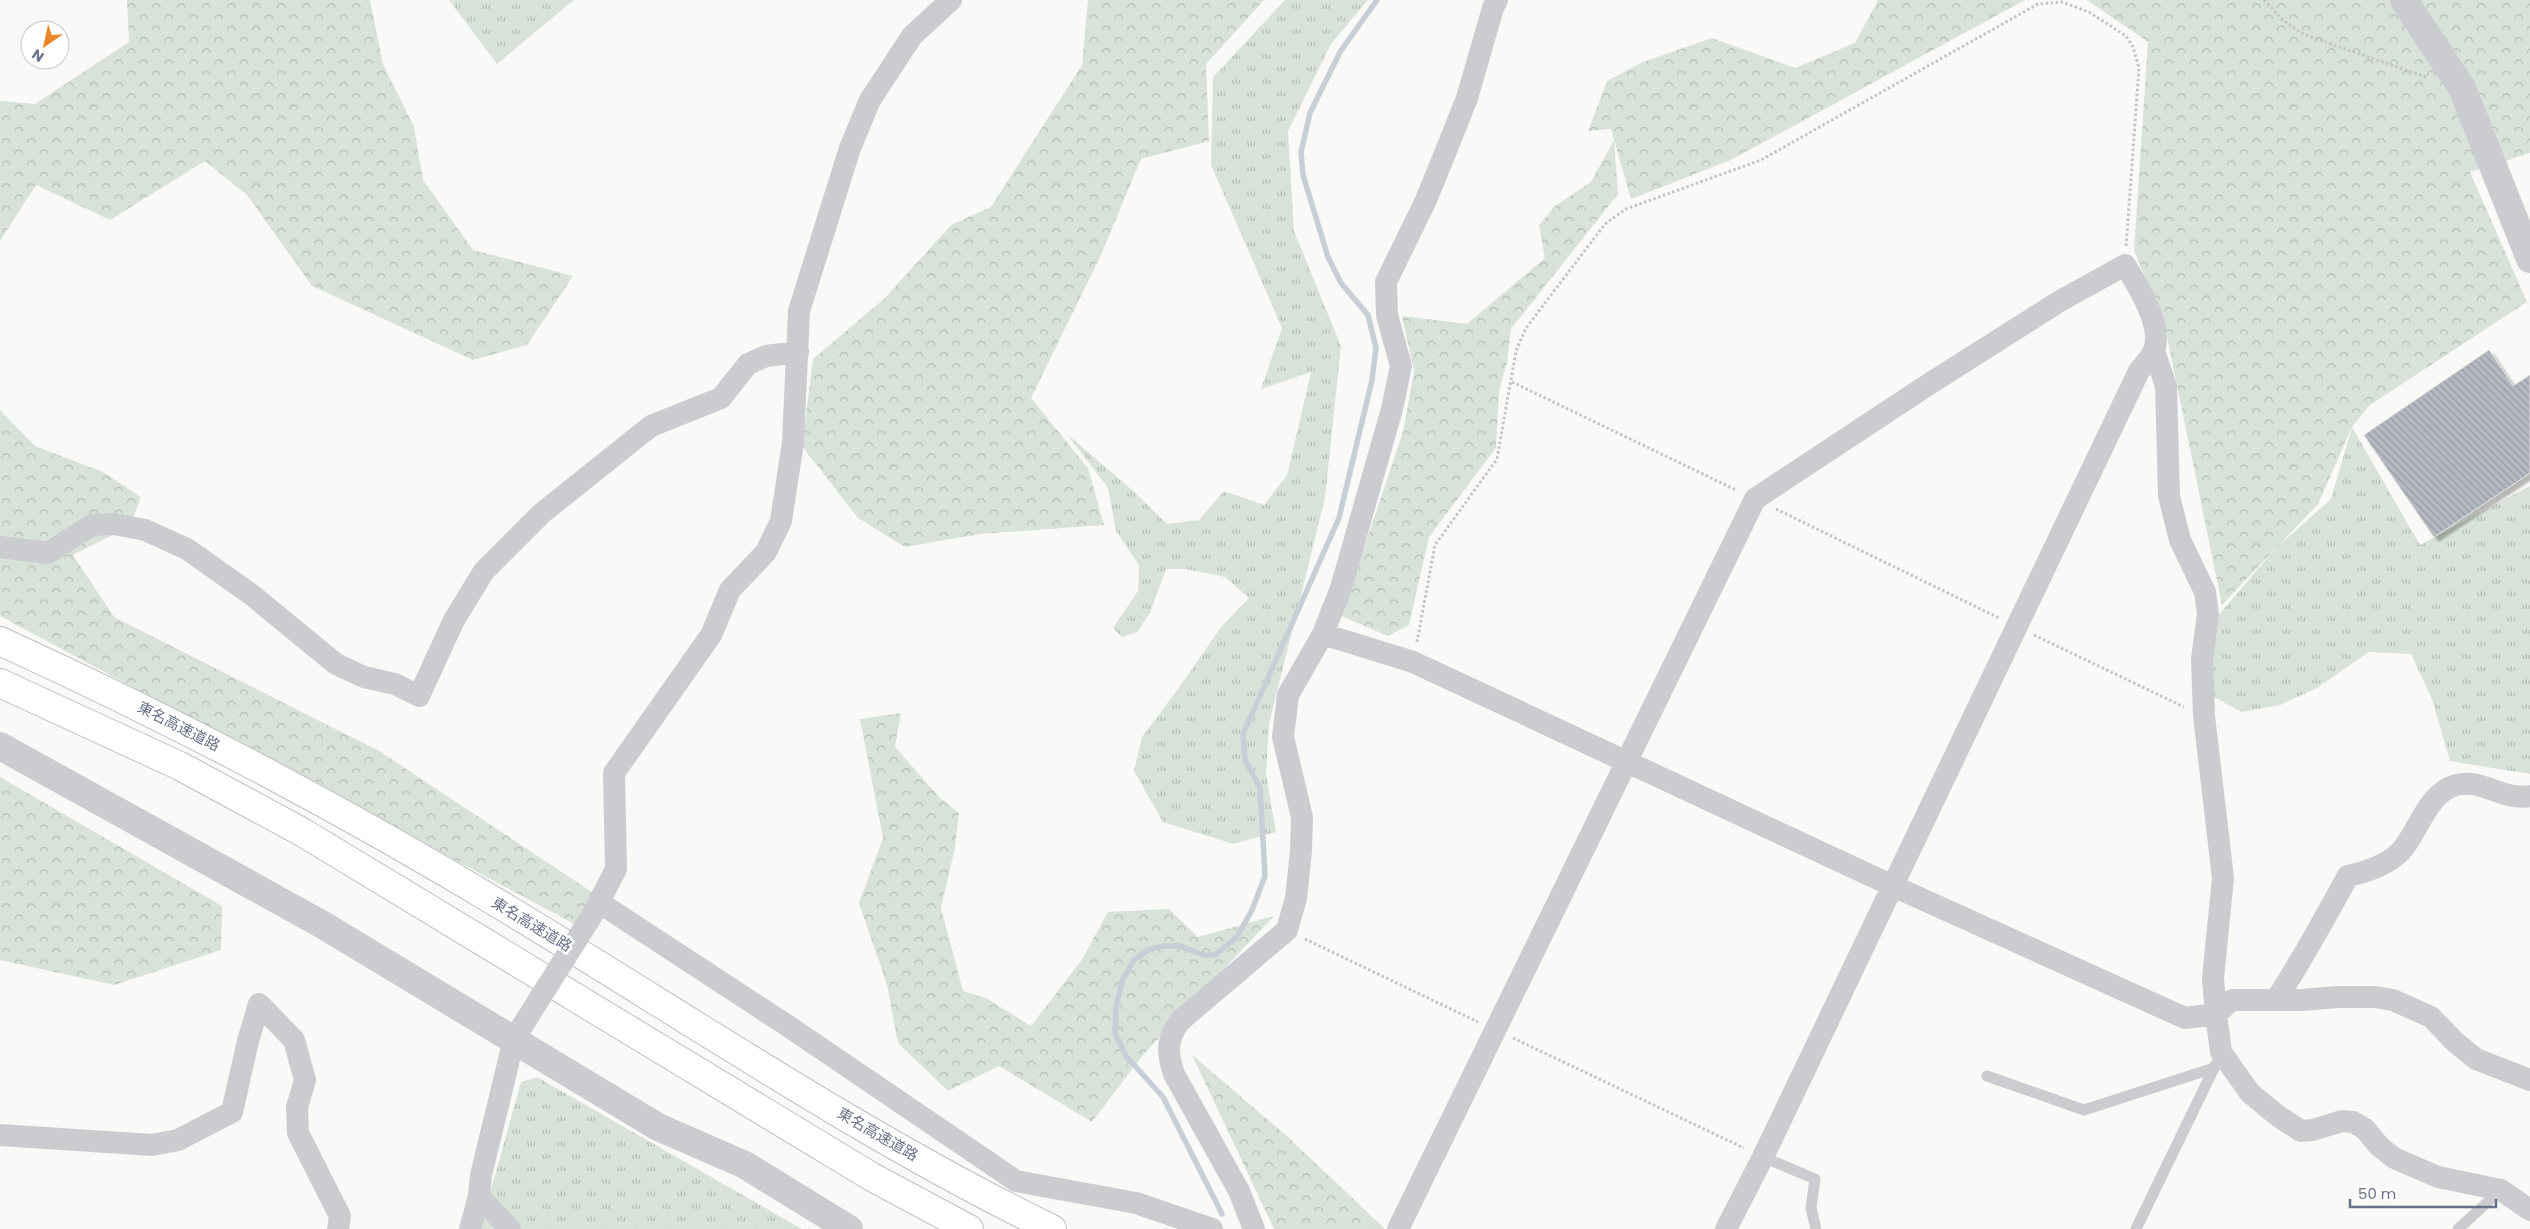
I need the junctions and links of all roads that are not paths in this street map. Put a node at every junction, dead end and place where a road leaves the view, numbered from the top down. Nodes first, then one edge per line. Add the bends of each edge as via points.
1 (951, 0) edge
2 (1497, 0) edge
3 (2404, 0) edge
4 (2530, 259) edge
5 (2154, 351) junction
6 (798, 352) junction
7 (0, 547) edge
8 (1323, 634) junction
9 (0, 641) edge
10 (0, 682) edge
11 (0, 746) edge
12 (1626, 761) junction
13 (2530, 796) edge
14 (1893, 886) junction
15 (595, 910) junction
16 (2277, 998) junction
17 (2216, 1014) junction
18 (517, 1034) junction
19 (2217, 1060) junction
20 (1987, 1076) dead end
21 (2530, 1080) edge
22 (0, 1135) edge
23 (1763, 1156) junction
24 (2501, 1190) junction
25 (479, 1196) junction
26 (2530, 1210) edge
27 (338, 1229) edge
28 (470, 1229) edge
29 (510, 1229) edge
30 (849, 1229) edge
31 (970, 1229) edge
32 (1052, 1229) edge
33 (1212, 1229) edge
34 (1254, 1229) edge
35 (1398, 1229) edge
36 (1726, 1229) edge
37 (1816, 1229) edge
38 (2136, 1229) edge
39 (2458, 1229) edge

1 - 6 street via 912,36 870,100 850,148 799,311
2 - 8 street via 1467,98 1426,200 1386,282 1387,315 1402,366 1367,502 1341,588
3 - 4 street via 2462,88
5 - 12 street via 2156,338 2146,299 2125,265 2060,301 1926,386 1755,500
5 - 14 street via 2139,371
5 - 17 street via 2166,386 2169,496 2180,540 2204,592 2208,614 2202,660 2204,716 2223,878 2213,978
6 - 7 street via 766,356 748,364 721,398 651,426 542,513 484,571 454,620 418,696 395,684 364,677 336,664 252,595 187,549 145,530 114,524 92,525 48,553
6 - 15 street via 793,442 782,521 766,552 730,590 711,635 614,773 616,869
8 - 12 street via 1414,662
8 - 34 street via 1288,695 1283,737 1302,817 1296,898 1287,930 1180,1021 1168,1044 1174,1074 1239,1191
9 - 32 highway, 東名高速道路 via 213,743 357,821 507,908 889,1142
10 - 31 highway via 180,766 302,832 872,1177
11 - 18 street
12 - 14 street
12 - 35 street
13 - 16 street via 2521,798 2497,794 2475,783 2455,786 2436,797 2400,852 2372,870 2348,876
14 - 17 street via 2185,1018
14 - 23 street
15 - 18 street, bridge
15 - 33 street via 791,1028 1016,1181 1136,1203
16 - 17 street via 2232,1000
16 - 21 street via 2375,997 2393,1000 2431,1017 2476,1059
17 - 19 street
18 - 25 street via 481,1175
18 - 30 street via 566,1073 658,1127 745,1165
19 - 20 lane via 2084,1110
19 - 24 street via 2278,1116 2301,1131 2342,1121 2353,1122 2365,1129 2394,1158 2438,1177
19 - 38 lane
22 - 27 street via 152,1146 178,1140 232,1112 259,1004 294,1040 305,1080 297,1107 298,1133 340,1216
23 - 36 street
23 - 37 lane via 1815,1179 1811,1208
24 - 26 street
24 - 39 lane
25 - 28 street
25 - 29 street

